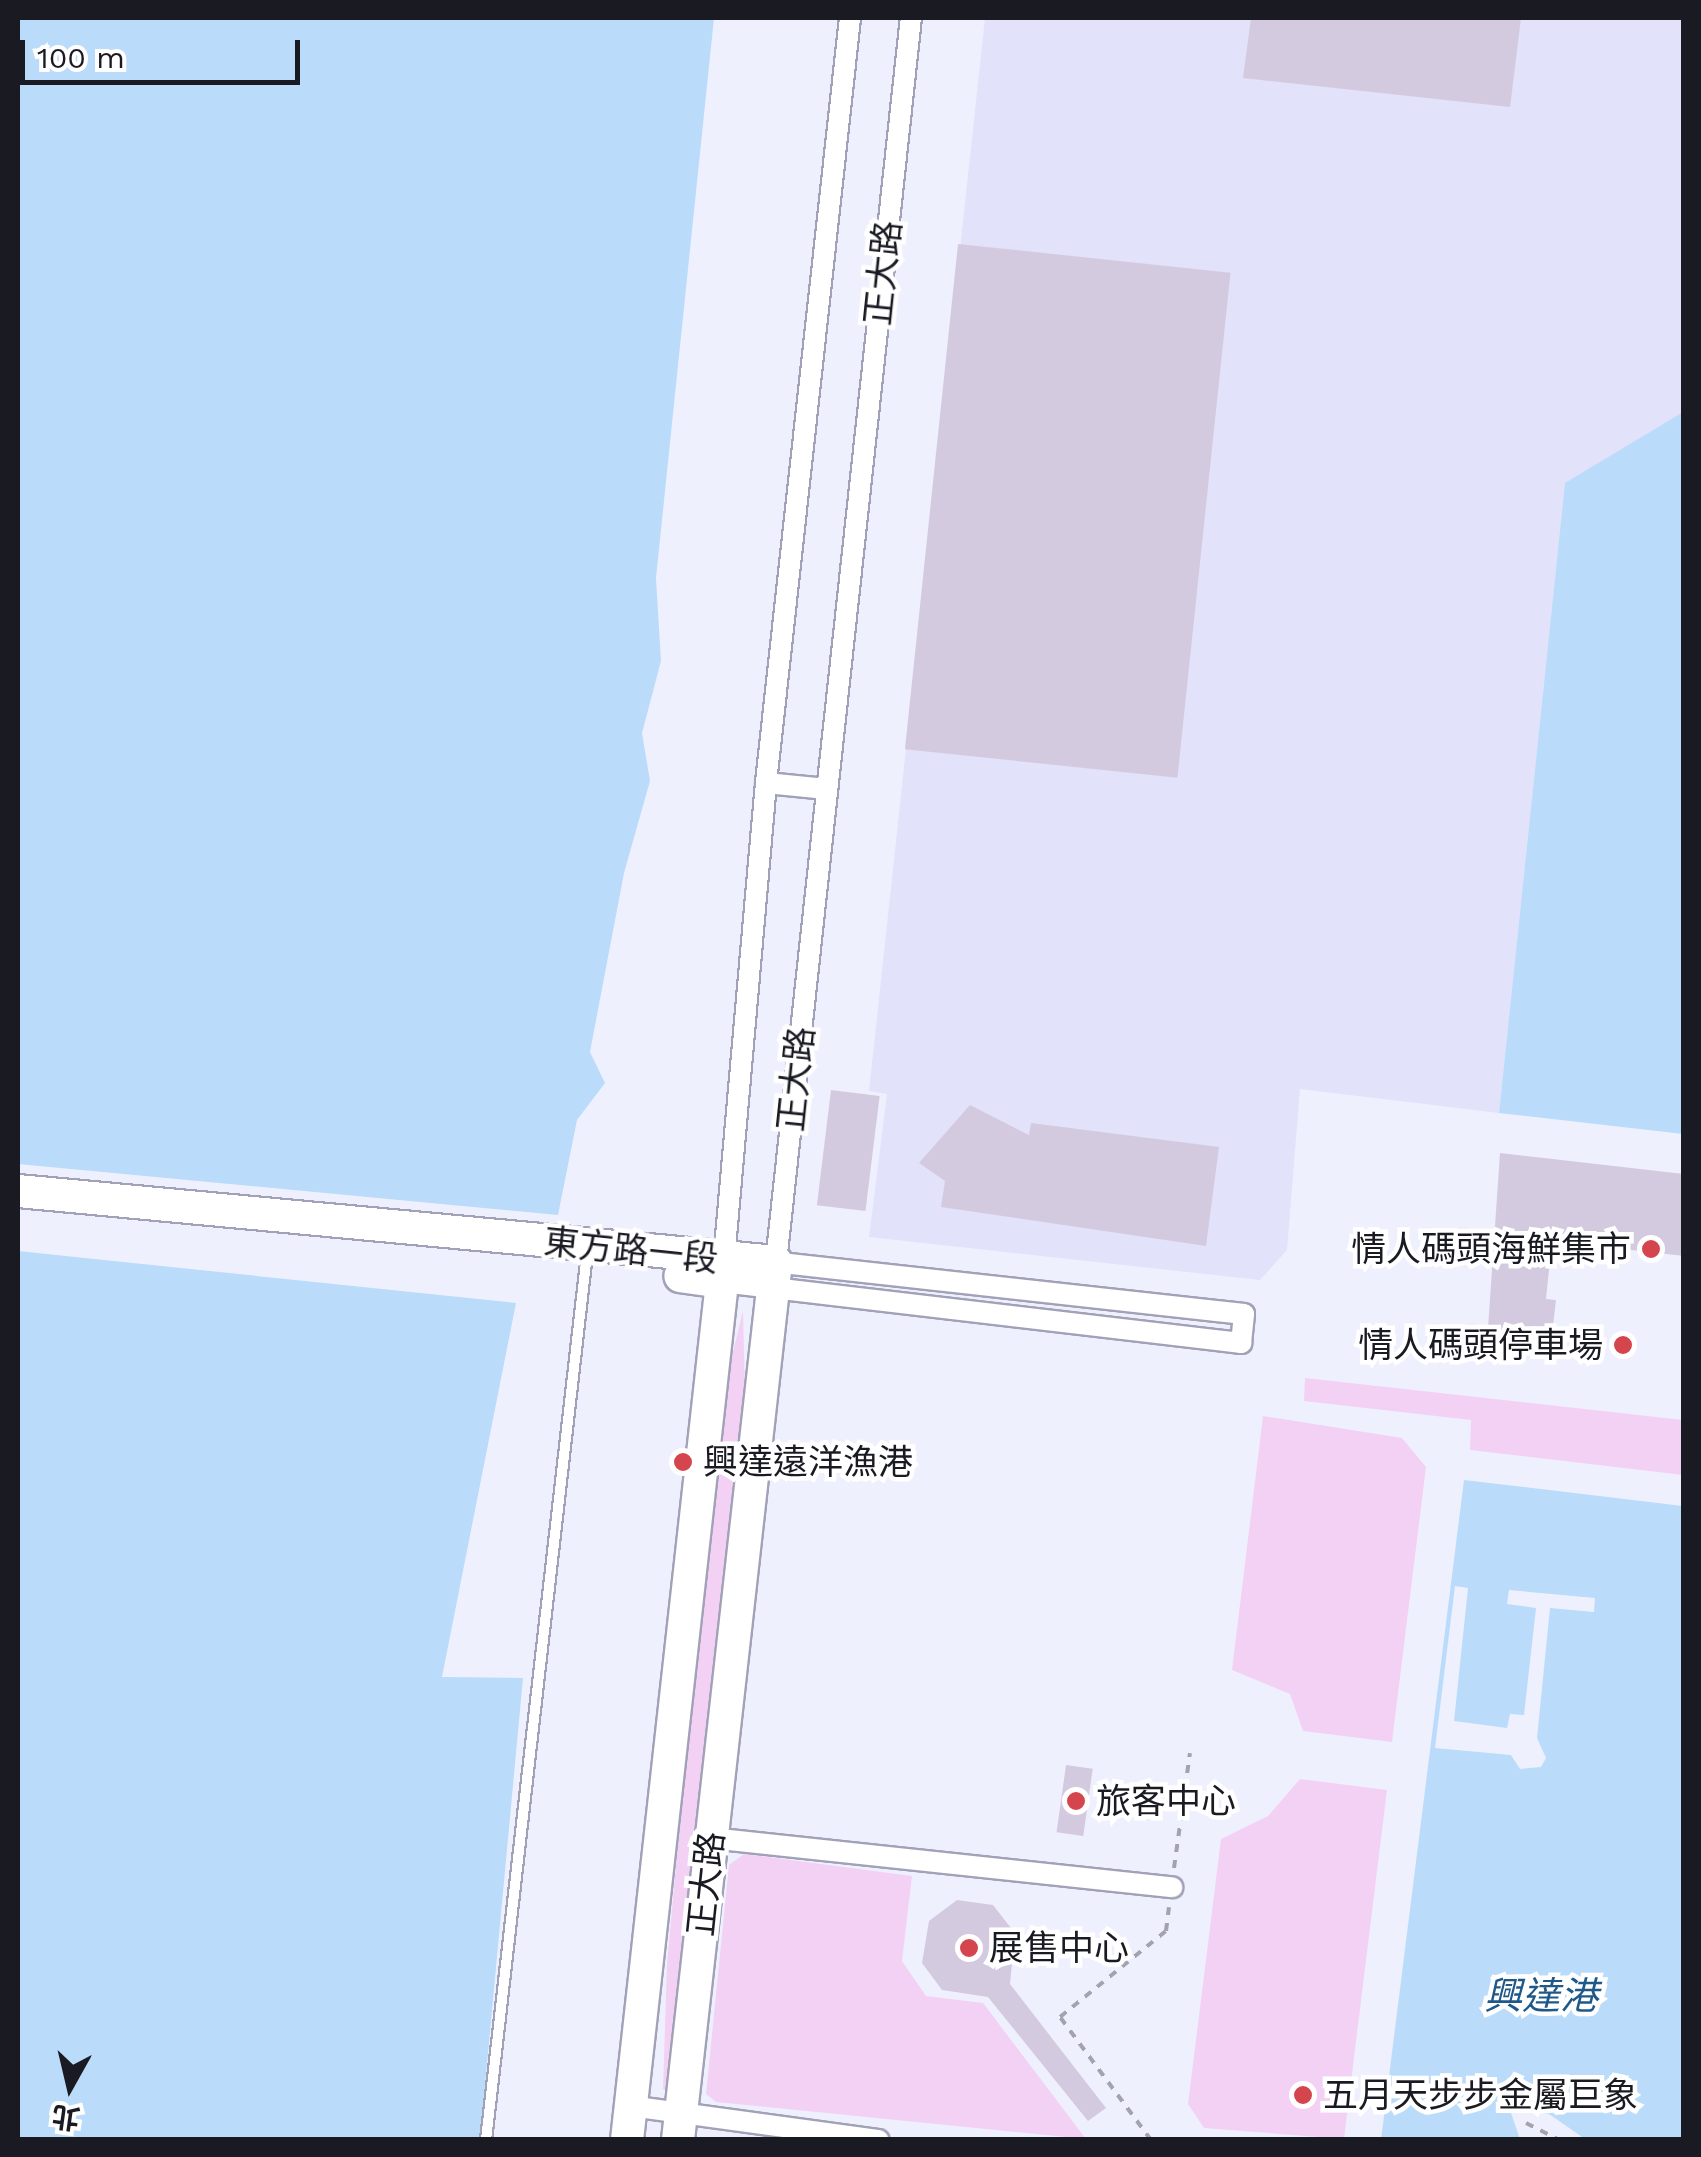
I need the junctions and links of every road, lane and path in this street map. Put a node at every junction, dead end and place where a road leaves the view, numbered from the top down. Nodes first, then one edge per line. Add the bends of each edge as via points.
1 (850, 18) edge
2 (911, 18) edge
3 (766, 782) junction
4 (827, 789) junction
5 (18, 1191) edge
6 (18, 1211) edge
7 (586, 1262) junction
8 (723, 1271) junction
9 (774, 1276) junction
10 (711, 1838) junction
11 (1172, 1887) dead end
12 (1060, 2017) dead end
13 (630, 2106) junction
14 (1526, 2123) dead end
15 (680, 2126) edge
16 (486, 2140) edge
17 (627, 2140) edge
18 (878, 2140) edge
19 (1151, 2140) edge
20 (1560, 2140) edge

1 - 3 street, 正大路
2 - 4 street, 正大路
3 - 4 street
3 - 8 street, 正大路
4 - 9 street, 正大路
5 - 8 main road, 東方路一段
6 - 7 main road, 東方路一段
7 - 8 main road, 東方路一段
7 - 16 lane
8 - 9 main road, 東方路一段
8 - 13 main road, 正大路
9 - 9 street, 東方路一段 via 1242,1342 1244,1314
9 - 10 main road, 正大路
10 - 11 street
10 - 15 main road, 正大路
12 - 19 path
13 - 15 street
13 - 17 main road, 正大路
14 - 20 path
15 - 18 street

